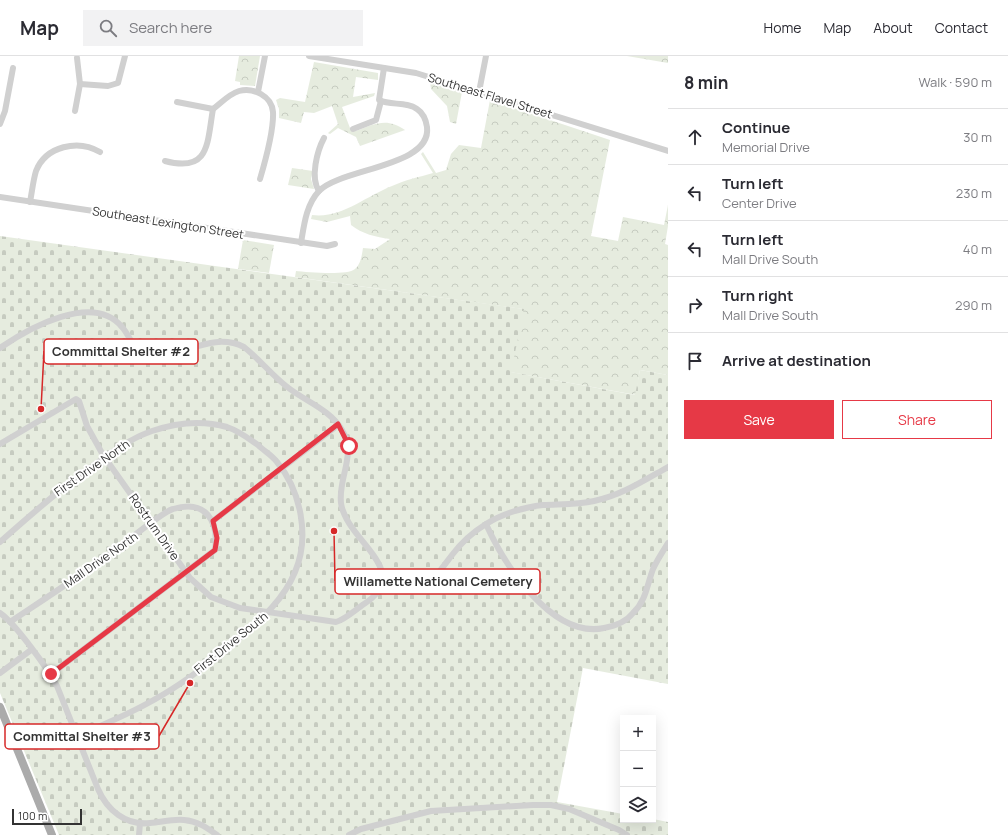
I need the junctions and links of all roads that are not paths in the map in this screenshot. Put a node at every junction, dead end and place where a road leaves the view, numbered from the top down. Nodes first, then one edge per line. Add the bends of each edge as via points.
1 (125, 56) edge
2 (265, 56) edge
3 (309, 56) edge
4 (486, 56) edge
5 (77, 58) dead end
6 (13, 68) dead end
7 (384, 68) junction
8 (80, 84) junction
9 (258, 92) junction
10 (479, 92) junction
11 (381, 101) junction
12 (177, 102) dead end
13 (213, 109) junction
14 (75, 111) dead end
15 (0, 124) edge
16 (353, 129) dead end
17 (324, 138) dead end
18 (668, 151) edge
19 (100, 152) dead end
20 (165, 161) dead end
21 (260, 179) dead end
22 (319, 191) junction
23 (0, 197) edge
24 (30, 202) junction
25 (301, 242) junction
26 (335, 244) dead end
27 (0, 348) edge
28 (338, 424) junction
29 (0, 444) edge
30 (105, 457) junction
31 (281, 467) junction
32 (668, 467) edge
33 (213, 521) junction
34 (152, 523) junction
35 (486, 524) junction
36 (0, 542) edge
37 (668, 543) edge
38 (186, 573) junction
39 (380, 586) junction
40 (0, 613) edge
41 (268, 613) junction
42 (10, 622) junction
43 (31, 650) junction
44 (0, 673) edge
45 (51, 674) junction
46 (0, 707) edge
47 (76, 736) junction
48 (140, 824) junction
49 (52, 835) edge
50 (139, 835) edge
51 (217, 835) edge
52 (349, 835) edge
53 (627, 835) edge

1 - 8 street via 118,83 108,86
2 - 9 street
3 - 7 street, Southeast Flavel Street
4 - 10 street
5 - 8 street
6 - 15 street
7 - 10 street, Southeast Flavel Street via 416,73
7 - 11 street via 379,96
8 - 14 street
9 - 13 street via 240,91
9 - 21 street via 269,99 273,111
10 - 18 street, Southeast Flavel Street
11 - 16 street via 376,120
11 - 22 street via 410,105 418,109 424,117 427,130 422,145 412,154 334,182
12 - 13 street
13 - 20 street via 207,144 201,156 185,165
17 - 22 street via 314,178
19 - 24 street via 86,146 71,145 53,152 37,171
22 - 25 street via 310,203
23 - 24 street, Southeast Lexington Street
24 - 25 street, Southeast Lexington Street
25 - 26 street, Southeast Lexington Street via 327,246
27 - 28 street via 48,322 88,311 102,314 122,326 133,344 149,355 228,341 244,347 284,385 326,412
28 - 31 street
28 - 39 street via 349,446 341,490 343,513 350,528 380,563
29 - 30 street, Rostrum Drive via 76,399 79,401 87,426
30 - 31 street, First Drive North via 127,442 151,431 174,424 202,423 227,427 245,435
30 - 34 street, Rostrum Drive
30 - 36 street, First Drive North via 47,499
31 - 33 street
31 - 41 street, First Drive South via 300,510 302,531 295,571
32 - 35 street via 634,488 610,498 528,508
33 - 34 street, Mall Drive North via 206,512 190,506 171,509
33 - 38 street via 217,538 215,550
34 - 38 street, Rostrum Drive
34 - 42 street, Mall Drive North via 93,567
35 - 37 street via 501,555 528,591 564,621 589,630 617,624 632,614 644,598 653,569
35 - 39 street via 460,546 438,575 423,586 405,591
38 - 41 street, Rostrum Drive via 211,597 240,608
38 - 45 street
39 - 41 street, Rostrum Drive via 371,600 336,622
40 - 42 street
41 - 47 street, First Drive South via 216,657 165,694 116,720
42 - 43 street
43 - 44 street
43 - 45 street
45 - 47 street
46 - 49 main road
47 - 48 street via 106,805 124,818
48 - 50 street
48 - 51 street via 186,820 202,824
52 - 53 street via 361,829 431,810 533,805 569,809

